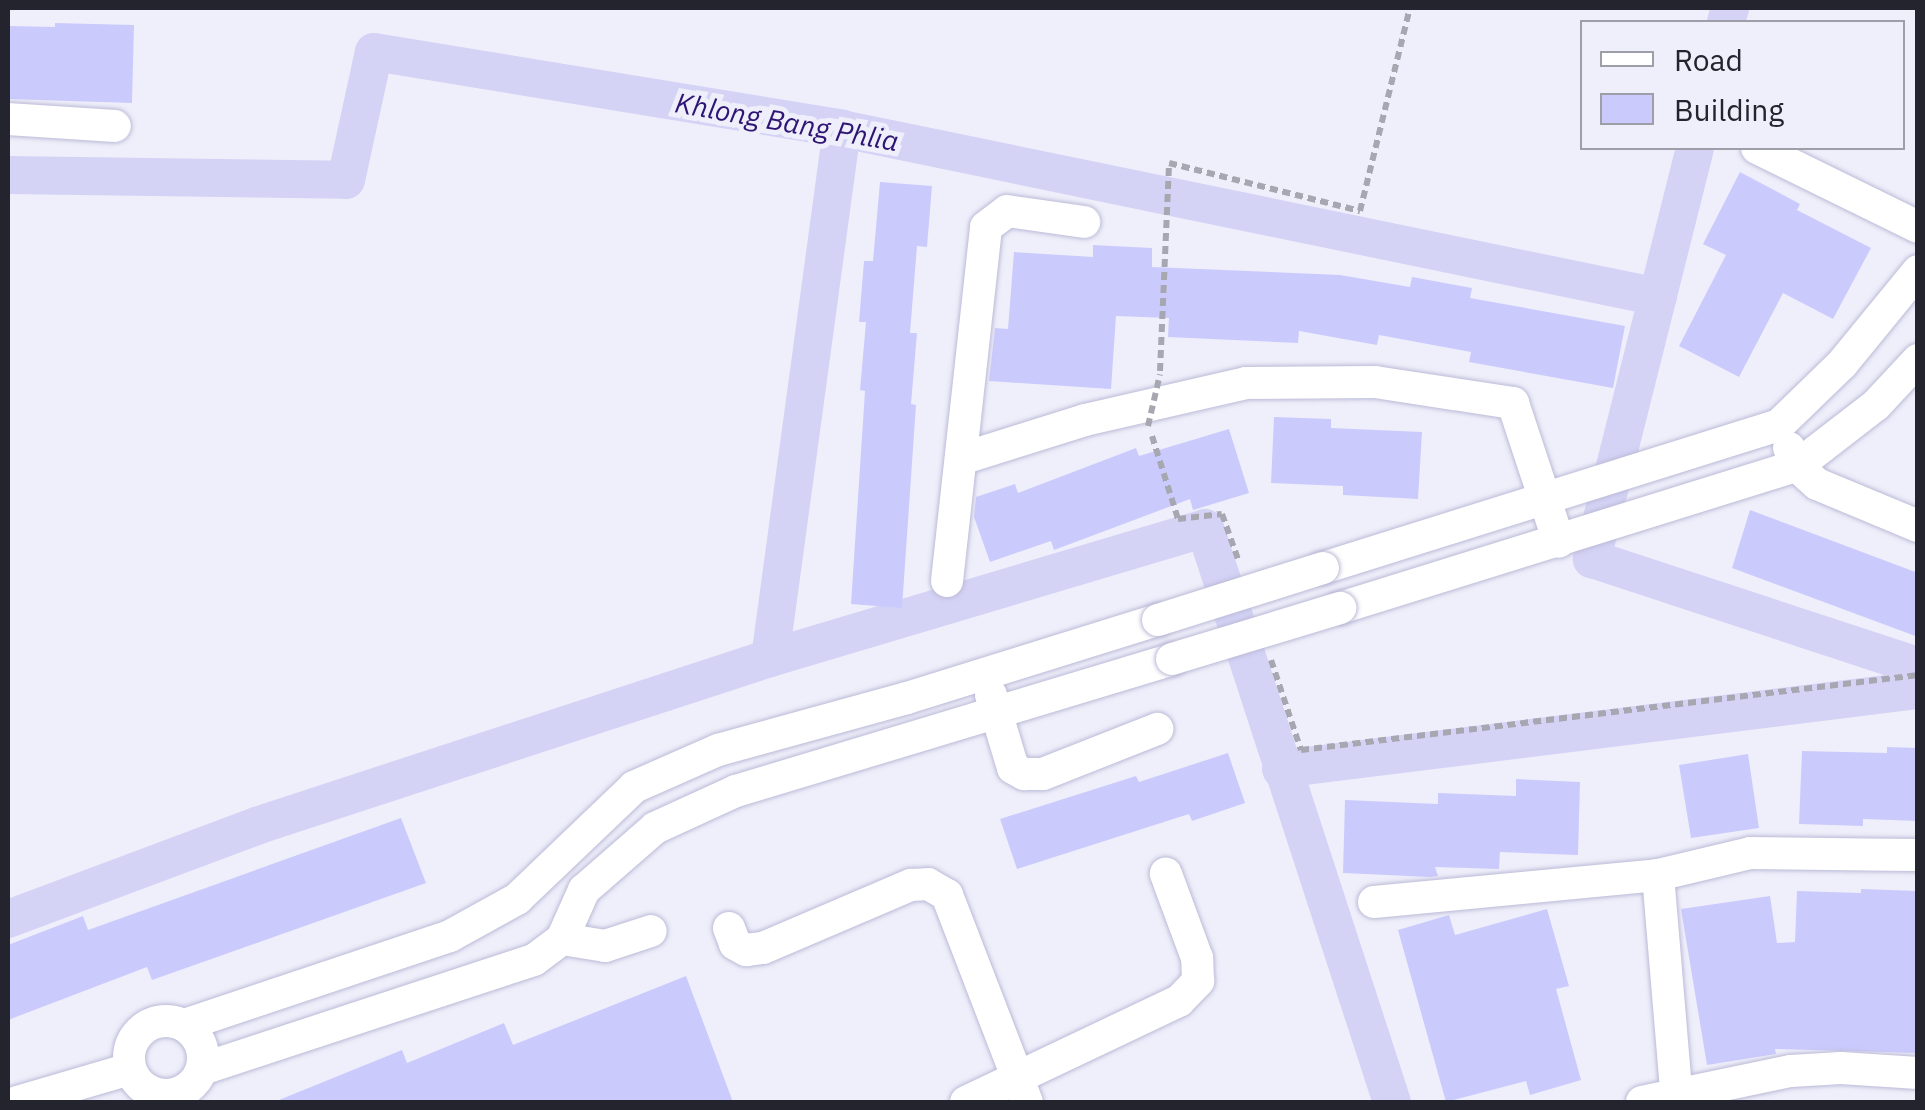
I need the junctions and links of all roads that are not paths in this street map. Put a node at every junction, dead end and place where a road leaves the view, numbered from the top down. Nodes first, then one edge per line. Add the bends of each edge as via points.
1 (8, 118) edge
2 (115, 126) dead end
3 (1761, 150) edge
4 (1084, 222) dead end
5 (1918, 227) edge
6 (1918, 271) edge
7 (1918, 360) edge
8 (1779, 425) junction
9 (964, 458) junction
10 (1797, 466) junction
11 (1560, 494) junction
12 (1918, 526) edge
13 (1571, 538) junction
14 (947, 581) dead end
15 (985, 674) junction
16 (996, 712) junction
17 (1157, 729) dead end
18 (1918, 854) edge
19 (1166, 874) dead end
20 (1658, 874) junction
21 (1374, 902) dead end
22 (729, 928) dead end
23 (651, 931) dead end
24 (562, 938) junction
25 (184, 1025) junction
26 (130, 1070) junction
27 (1918, 1073) edge
28 (190, 1088) edge
29 (1022, 1091) edge
30 (1677, 1099) edge
31 (17, 1102) edge
32 (966, 1102) edge
33 (1642, 1102) edge

1 - 2 street
3 - 5 street
4 - 9 street via 1007,211 986,227
6 - 8 street via 1842,364
7 - 10 street via 1876,405
8 - 10 street
8 - 11 street
9 - 11 street via 1085,420 1246,383 1374,382 1513,403
9 - 14 street
10 - 12 street via 1817,484
10 - 13 street
11 - 13 street
11 - 15 street, bridge
13 - 16 street, bridge
15 - 16 street
15 - 25 street via 701,758 634,788 517,899 450,936
16 - 17 street via 1013,768 1024,774 1042,774
16 - 24 street via 736,792 656,828 584,890
18 - 20 street via 1750,853
19 - 29 street via 1197,958 1198,981 1179,1001
20 - 21 street
20 - 30 street
22 - 29 street via 735,944 763,948 911,885 928,884 946,895
23 - 24 street via 606,946
24 - 28 street via 534,960
25 - 26 street via 160,1021 138,1033
25 - 28 street via 200,1042
26 - 28 street via 145,1090 170,1096
26 - 31 street
27 - 30 street via 1791,1071
29 - 32 street
30 - 33 street

